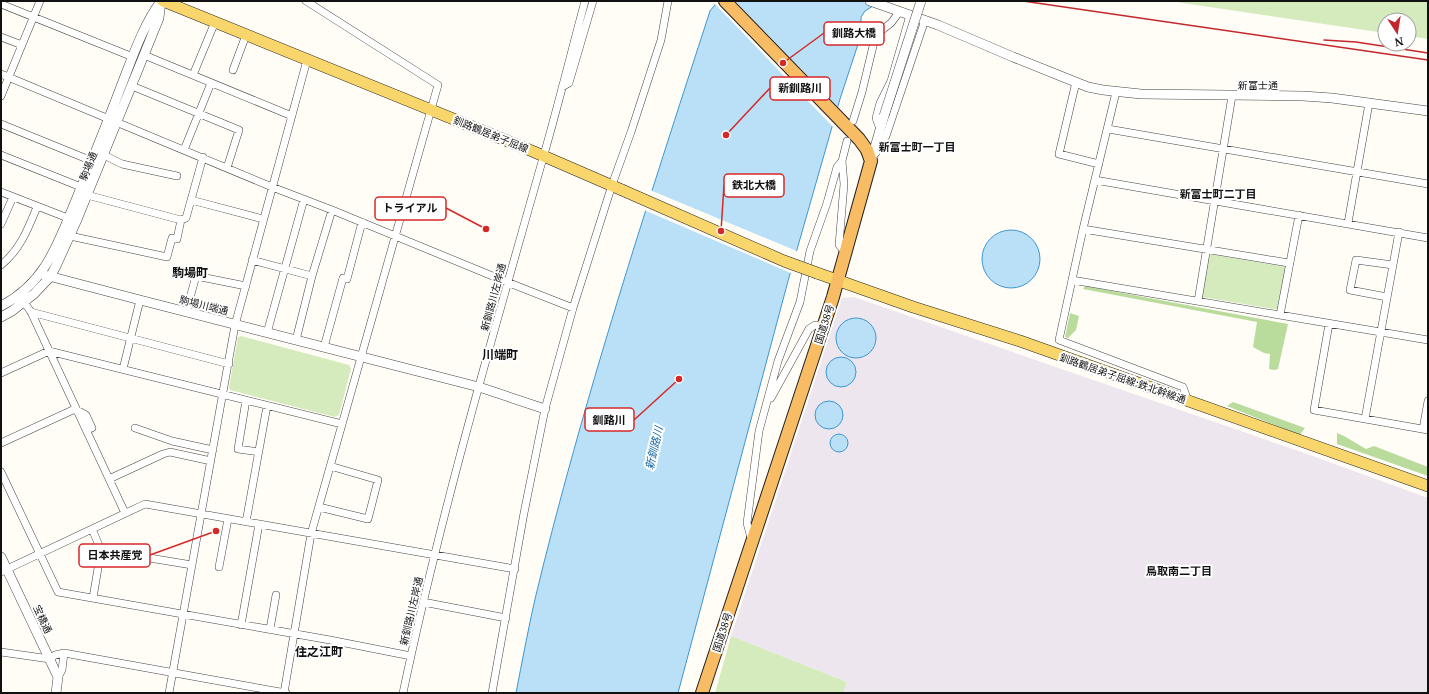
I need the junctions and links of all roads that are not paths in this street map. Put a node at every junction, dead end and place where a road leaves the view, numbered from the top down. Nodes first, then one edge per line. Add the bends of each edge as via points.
1 (40, 1) edge
2 (162, 1) edge
3 (306, 1) edge
4 (584, 1) edge
5 (593, 1) edge
6 (668, 1) edge
7 (725, 1) edge
8 (870, 1) edge
9 (921, 1) edge
10 (1, 4) edge
11 (900, 11) junction
12 (910, 15) junction
13 (33, 17) junction
14 (924, 20) junction
15 (215, 22) junction
16 (246, 35) junction
17 (1, 37) edge
18 (22, 45) junction
19 (144, 55) junction
20 (133, 57) junction
21 (307, 60) junction
22 (233, 70) dead end
23 (1, 74) edge
24 (194, 75) junction
25 (9, 77) junction
26 (1076, 82) junction
27 (212, 83) junction
28 (132, 86) junction
29 (562, 87) junction
30 (1116, 92) junction
31 (1, 96) edge
32 (1232, 96) junction
33 (1369, 103) junction
34 (430, 110) junction
35 (1428, 111) edge
36 (199, 114) junction
37 (292, 116) junction
38 (113, 120) junction
39 (1, 124) edge
40 (850, 125) junction
41 (880, 129) junction
42 (1108, 130) junction
43 (847, 141) dead end
44 (184, 150) junction
45 (1223, 150) junction
46 (1, 155) edge
47 (104, 156) junction
48 (544, 156) junction
49 (203, 157) junction
50 (92, 161) junction
51 (842, 161) junction
52 (871, 161) junction
53 (1099, 164) junction
54 (227, 168) junction
55 (1357, 172) junction
56 (177, 176) dead end
57 (1095, 180) junction
58 (1428, 184) edge
59 (81, 187) junction
60 (272, 187) junction
61 (617, 188) junction
62 (1, 192) edge
63 (87, 196) junction
64 (13, 197) junction
65 (304, 199) junction
66 (191, 200) junction
67 (1214, 201) junction
68 (37, 207) junction
69 (332, 210) junction
70 (1298, 215) junction
71 (263, 219) junction
72 (72, 220) junction
73 (181, 220) junction
74 (362, 222) junction
75 (1348, 223) junction
76 (1, 224) edge
77 (1083, 229) junction
78 (1399, 232) junction
79 (70, 236) junction
80 (395, 236) junction
81 (1428, 238) edge
82 (1207, 250) junction
83 (845, 252) junction
84 (252, 260) junction
85 (1289, 264) junction
86 (1393, 265) junction
87 (1, 266) edge
88 (284, 269) junction
89 (817, 273) joint
90 (41, 274) junction
91 (312, 276) junction
92 (50, 277) junction
93 (838, 280) junction
94 (1072, 280) junction
95 (507, 282) junction
96 (246, 286) junction
97 (1387, 297) junction
98 (140, 300) junction
99 (1198, 301) junction
100 (24, 302) junction
101 (1, 306) edge
102 (573, 308) junction
103 (30, 312) junction
104 (186, 312) junction
105 (1280, 315) junction
106 (1, 318) edge
107 (235, 324) junction
108 (1329, 324) junction
109 (824, 325) junction
110 (1381, 332) junction
111 (267, 333) junction
112 (130, 338) junction
113 (296, 340) junction
114 (1428, 340) edge
115 (324, 347) junction
116 (49, 351) junction
117 (361, 357) junction
118 (229, 364) junction
119 (123, 369) junction
120 (1, 373) edge
121 (479, 387) junction
122 (224, 394) junction
123 (246, 400) junction
124 (1188, 401) junction
125 (1428, 401) edge
126 (267, 406) junction
127 (75, 409) junction
128 (545, 409) junction
129 (765, 409) junction
130 (1365, 419) junction
131 (342, 424) junction
132 (92, 428) dead end
133 (135, 428) dead end
134 (1426, 430) edge
135 (172, 441) junction
136 (1, 443) edge
137 (213, 450) junction
138 (170, 452) junction
139 (259, 452) junction
140 (211, 461) junction
141 (330, 466) junction
142 (1, 472) edge
143 (109, 479) junction
144 (1428, 486) edge
145 (318, 507) junction
146 (125, 514) junction
147 (202, 514) junction
148 (228, 518) junction
149 (246, 522) junction
150 (259, 524) junction
151 (92, 529) junction
152 (311, 534) junction
153 (752, 541) junction
154 (101, 550) junction
155 (40, 554) junction
156 (433, 556) junction
157 (1, 557) edge
158 (192, 565) junction
159 (219, 567) dead end
160 (515, 569) junction
161 (4, 570) edge
162 (276, 595) dead end
163 (93, 598) junction
164 (423, 602) junction
165 (183, 614) junction
166 (506, 618) junction
167 (240, 624) junction
168 (270, 629) junction
169 (294, 634) junction
170 (1, 652) edge
171 (64, 653) junction
172 (411, 656) junction
173 (50, 659) junction
174 (173, 672) junction
175 (58, 677) junction
176 (56, 693) edge
177 (169, 693) edge
178 (285, 693) edge
179 (403, 693) edge
180 (492, 693) edge
181 (702, 693) edge

1 - 13 street
2 - 15 main road, 釧路鶴居弟子屈線
2 - 19 street, 駒場通 via 159,18
2 - 20 street, 駒場通 via 151,15
3 - 34 street via 438,85
4 - 29 street, 新釧路川左岸通
5 - 29 street via 569,83
6 - 61 street via 661,40 631,132
7 - 40 highway
8 - 11 street, 新富士通
9 - 41 street, bridge
10 - 13 street
11 - 12 street, 新富士通
11 - 40 street via 874,42 862,92
12 - 14 street, 新富士通
12 - 41 street via 891,81 876,118
13 - 18 street
13 - 20 street
14 - 26 street, 新富士通
14 - 52 street via 886,136
15 - 16 main road, 釧路鶴居弟子屈線
15 - 24 street
16 - 21 main road, 釧路鶴居弟子屈線
16 - 22 street
17 - 18 street
18 - 25 street
19 - 24 street
19 - 28 street, 駒場通
20 - 38 street, 駒場通
21 - 34 main road, 釧路鶴居弟子屈線
21 - 37 street
23 - 25 street
24 - 27 street
25 - 31 street
25 - 38 street
26 - 30 street, 新富士通
26 - 53 street via 1059,154
27 - 36 street
27 - 37 street
28 - 36 street
28 - 38 street, 駒場通
29 - 48 street, 新釧路川左岸通
30 - 32 street, 新富士通
30 - 42 street
32 - 33 street, 新富士通 via 1303,96
32 - 45 street
33 - 35 street, 新富士通
33 - 55 street
34 - 48 main road, 釧路鶴居弟子屈線
34 - 80 street
36 - 44 street
36 - 54 street via 239,130
37 - 60 street
38 - 44 street
38 - 47 street, 駒場通
38 - 50 street, 駒場通
39 - 50 street
40 - 52 highway via 867,150
41 - 52 street
42 - 45 street
42 - 53 street
43 - 51 street
44 - 49 street
45 - 55 street
45 - 67 street
46 - 59 street
47 - 56 street via 122,164
47 - 63 street, 駒場通
48 - 61 main road, 釧路鶴居弟子屈線
48 - 95 street, 新釧路川左岸通
49 - 54 street
49 - 66 street
50 - 59 street, 駒場通
51 - 83 street via 844,184 839,245
51 - 129 street via 810,251 800,302 778,361
52 - 83 highway, 国道38号
53 - 57 street
54 - 60 street
55 - 58 street
55 - 75 street
57 - 67 street
57 - 77 street
59 - 72 street, 駒場通
60 - 65 street
60 - 71 street
61 - 89 main road, 釧路鶴居弟子屈線, bridge
61 - 102 street
62 - 64 street
63 - 72 street, 駒場通
63 - 73 street
64 - 68 street
64 - 76 street
65 - 69 street
65 - 88 street
66 - 71 street
66 - 73 street via 186,218
67 - 70 street
67 - 82 street
68 - 72 street
68 - 87 street via 24,239
69 - 74 street
69 - 91 street
70 - 75 street
70 - 85 street
71 - 84 street
72 - 79 street, 駒場通
72 - 90 street, 駒場通
73 - 79 street via 177,239 172,238 167,257
74 - 80 street
74 - 115 street via 347,279 343,278
75 - 78 street
77 - 82 street
77 - 94 street
78 - 81 street
78 - 86 street
79 - 92 street, 駒場通
80 - 95 street
80 - 117 street
82 - 85 street
82 - 99 street
83 - 93 highway, 国道38号
84 - 88 street
84 - 96 street
85 - 105 street
86 - 97 street
86 - 97 street via 1356,260 1350,290
88 - 91 street
88 - 111 street
89 - 93 main road, 釧路鶴居弟子屈線:鉄北幹線通
90 - 92 street, 駒場川端通
90 - 101 street, 駒場通 via 17,297
91 - 113 street
92 - 98 street, 駒場川端通
92 - 100 street, 駒場通
93 - 109 highway, 国道38号
93 - 124 main road, 釧路鶴居弟子屈線:鉄北幹線通
94 - 99 street
94 - 124 street via 1059,340 1183,386
95 - 102 street
95 - 121 street, 新釧路川左岸通
96 - 104 street via 196,276
96 - 107 street
97 - 110 street
98 - 104 street, 駒場川端通
98 - 112 street
99 - 105 street
100 - 103 street
100 - 106 street, 駒場通
102 - 128 street
103 - 112 street
103 - 116 street
104 - 107 street, 駒場川端通
105 - 108 street
107 - 111 street, 駒場川端通
107 - 118 street
108 - 110 street
108 - 130 street via 1314,410
109 - 129 street via 815,325 809,329
109 - 153 highway, 国道38号
110 - 114 street
110 - 130 street
111 - 113 street, 駒場川端通
112 - 118 street
112 - 119 street
113 - 115 street, 駒場川端通
115 - 117 street, 駒場川端通
116 - 119 street
116 - 120 street
116 - 127 street
117 - 121 street, 駒場川端通
117 - 131 street
118 - 122 street
119 - 122 street
121 - 128 street, 駒場川端通
121 - 156 street, 新釧路川左岸通
122 - 123 street
122 - 137 street
123 - 126 street
123 - 139 street via 238,449
124 - 144 main road, 釧路鶴居弟子屈線:鉄北幹線通
125 - 134 street
126 - 131 street
126 - 139 street
127 - 132 street via 86,415
127 - 136 street
127 - 143 street
128 - 160 street
129 - 153 street via 759,431 747,523
130 - 134 street
131 - 141 street
133 - 135 street
135 - 137 street
135 - 138 street
137 - 140 street
138 - 140 street
138 - 143 street
139 - 149 street
140 - 147 street
141 - 145 street
141 - 145 street via 378,480 368,518
142 - 155 street
143 - 146 street
145 - 152 street
146 - 147 street via 145,504
146 - 151 street
147 - 148 street
147 - 158 street
148 - 149 street
148 - 159 street
149 - 150 street
150 - 152 street
150 - 167 street
151 - 154 street
151 - 155 street
152 - 156 street
152 - 169 street
153 - 181 highway, 国道38号
154 - 158 street
154 - 163 street
155 - 161 street
155 - 163 street via 58,592
156 - 160 street
156 - 164 street, 新釧路川左岸通
157 - 161 street, 宝橋通
158 - 165 street
160 - 166 street
161 - 173 street, 宝橋通
162 - 168 street
163 - 165 street
164 - 166 street
164 - 172 street, 新釧路川左岸通
165 - 167 street
165 - 174 street
166 - 180 street
167 - 168 street
168 - 169 street
169 - 172 street
169 - 178 street
170 - 173 street
171 - 173 street
171 - 174 street
171 - 175 street via 62,670
172 - 179 street, 新釧路川左岸通
173 - 175 street, 宝橋通
174 - 177 street
174 - 178 street
175 - 176 street

